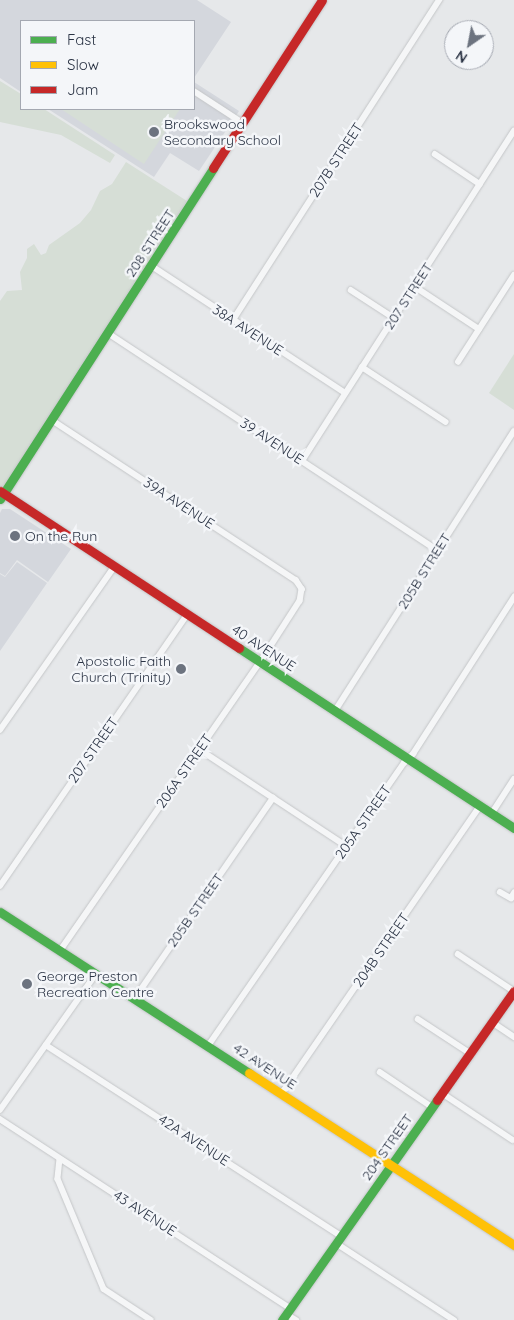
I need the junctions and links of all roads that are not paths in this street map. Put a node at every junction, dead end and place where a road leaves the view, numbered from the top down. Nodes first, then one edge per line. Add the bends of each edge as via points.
1 (322, 0) edge
2 (438, 0) edge
3 (195, 93) edge
4 (243, 123) junction
5 (514, 131) edge
6 (435, 154) dead end
7 (480, 184) junction
8 (152, 266) junction
9 (514, 275) edge
10 (414, 286) junction
11 (351, 290) dead end
12 (394, 318) junction
13 (233, 320) junction
14 (479, 329) junction
15 (108, 334) junction
16 (458, 362) dead end
17 (362, 367) junction
18 (345, 393) junction
19 (52, 420) junction
20 (446, 422) dead end
21 (514, 431) edge
22 (302, 461) junction
23 (1, 495) edge
24 (437, 550) junction
25 (114, 567) junction
26 (302, 589) joint
27 (514, 597) edge
28 (187, 614) junction
29 (260, 662) junction
30 (335, 711) junction
31 (0, 730) edge
32 (199, 749) junction
33 (407, 758) junction
34 (514, 779) edge
35 (273, 798) junction
36 (480, 806) junction
37 (492, 814) junction
38 (514, 828) edge
39 (346, 846) junction
40 (0, 886) edge
41 (500, 892) dead end
42 (514, 893) edge
43 (0, 912) edge
44 (61, 950) junction
45 (458, 954) dead end
46 (96, 974) junction
47 (514, 991) edge
48 (135, 998) junction
49 (418, 1018) dead end
50 (492, 1022) junction
51 (514, 1036) edge
52 (46, 1045) junction
53 (208, 1046) junction
54 (470, 1053) junction
55 (380, 1072) dead end
56 (282, 1093) junction
57 (442, 1093) junction
58 (432, 1106) junction
59 (0, 1110) edge
60 (0, 1119) edge
61 (513, 1140) dead end
62 (60, 1159) junction
63 (391, 1165) junction
64 (339, 1240) junction
65 (514, 1245) edge
66 (286, 1314) edge
67 (151, 1320) edge
68 (296, 1320) edge
69 (454, 1320) edge

1 - 4 main road, 208 STREET
2 - 13 street, 207B STREET
3 - 4 street
4 - 8 main road, 208 STREET
5 - 7 street, 207 STREET
6 - 7 street
7 - 10 street, 207 STREET
8 - 13 street, 38A AVENUE
8 - 15 main road, 208 STREET
9 - 14 street
10 - 12 street, 207 STREET
10 - 14 street
11 - 12 street
12 - 17 street, 207 STREET
13 - 18 street, 38A AVENUE
14 - 16 street
15 - 19 main road, 208 STREET
15 - 22 street, 39 AVENUE
17 - 18 street, 207 STREET
17 - 20 street
18 - 22 street, 207 STREET
19 - 23 main road, 208 STREET
19 - 26 street, 39A AVENUE via 296,580
21 - 24 street, 205B STREET
22 - 24 street, 39 AVENUE
23 - 25 main road, 40 AVENUE
24 - 30 street, 205B STREET
25 - 28 main road, 40 AVENUE
25 - 31 street
26 - 29 street, 206A STREET via 300,601
27 - 33 street, 205A STREET via 413,754
28 - 29 main road, 40 AVENUE
28 - 40 street, 207 STREET
29 - 30 main road, 40 AVENUE
29 - 32 street, 206A STREET
30 - 33 main road, 40 AVENUE
32 - 35 street
32 - 44 street, 206A STREET
33 - 36 main road, 40 AVENUE
33 - 39 street, 205A STREET
34 - 37 street
35 - 39 street
35 - 48 street, 205B STREET
36 - 37 main road, 40 AVENUE
36 - 56 street, 204B STREET
37 - 38 main road, 40 AVENUE
39 - 53 street, 205A STREET
41 - 42 street via 511,898
43 - 44 main road, 42 AVENUE
44 - 46 main road, 42 AVENUE
45 - 47 street
46 - 48 main road, 42 AVENUE
46 - 52 street
47 - 50 main road, 204 STREET
48 - 53 main road, 42 AVENUE
49 - 54 street
50 - 51 street
50 - 54 main road, 204 STREET
52 - 59 street
52 - 64 street, 42A AVENUE
53 - 56 main road, 42 AVENUE
54 - 57 main road, 204 STREET
55 - 58 street
56 - 63 main road, 42 AVENUE
57 - 58 main road, 204 STREET
57 - 61 street
58 - 63 main road, 204 STREET
60 - 62 street, 43 AVENUE
62 - 66 street, 43 AVENUE
62 - 67 street via 58,1179 104,1289
63 - 64 main road, 204 STREET
63 - 65 main road, 42 AVENUE
64 - 66 main road, 204 STREET
64 - 69 street, 42A AVENUE
66 - 68 street, 43 AVENUE

